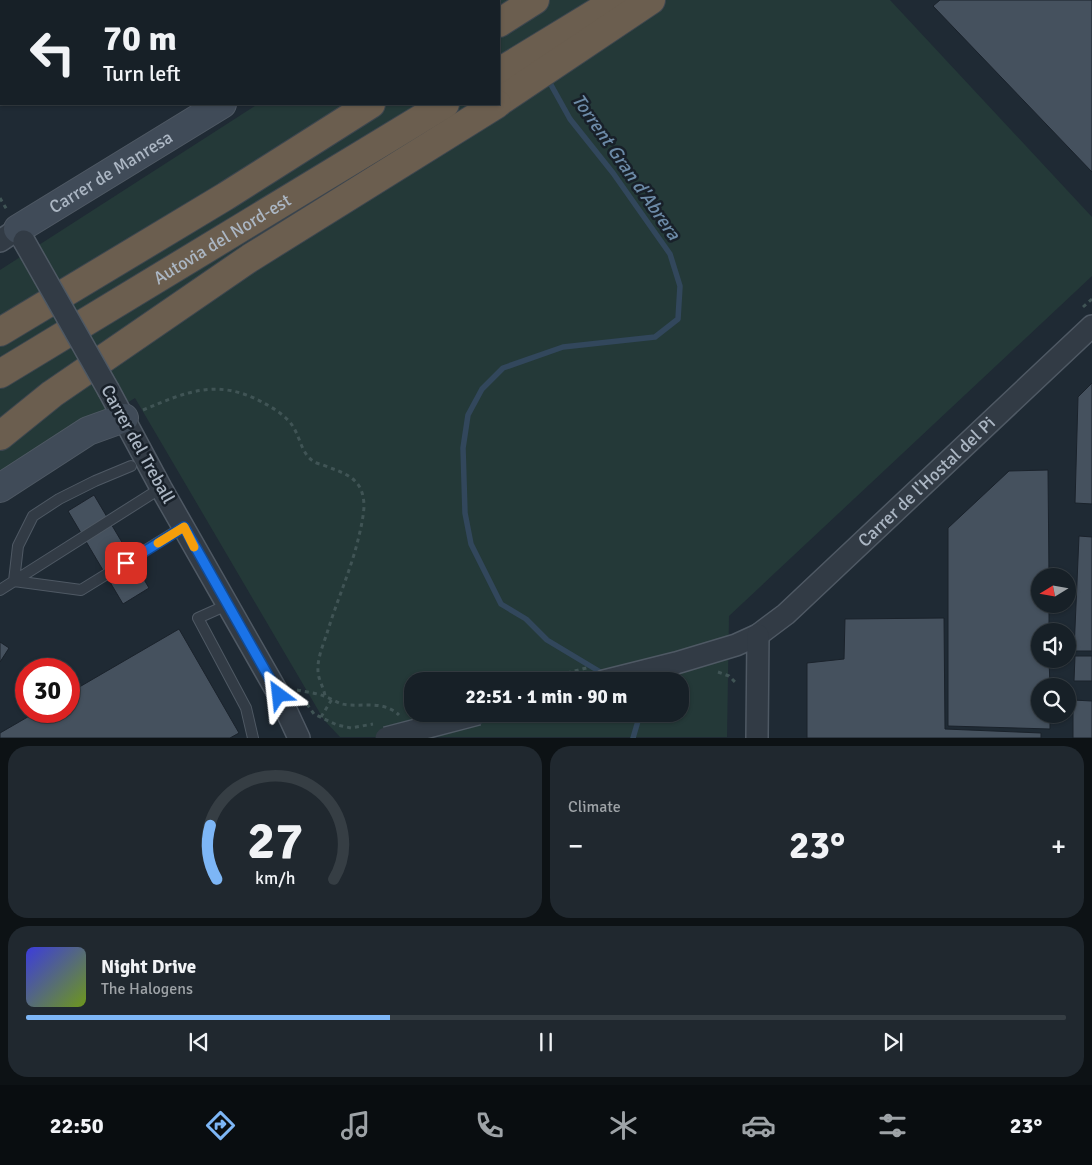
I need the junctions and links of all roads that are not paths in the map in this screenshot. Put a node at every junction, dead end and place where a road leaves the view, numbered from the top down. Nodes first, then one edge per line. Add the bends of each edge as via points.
1 (536, 0) edge
2 (617, 0) edge
3 (651, 0) edge
4 (500, 22) edge
5 (500, 71) edge
6 (500, 102) edge
7 (220, 105) edge
8 (369, 105) edge
9 (444, 105) edge
10 (495, 105) edge
11 (14, 237) edge
12 (1092, 326) edge
13 (0, 332) edge
14 (0, 374) edge
15 (124, 418) junction
16 (0, 436) edge
17 (132, 466) dead end
18 (0, 488) edge
19 (161, 488) junction
20 (184, 527) junction
21 (14, 581) junction
22 (0, 590) edge
23 (227, 605) junction
24 (758, 636) junction
25 (640, 672) edge
26 (432, 722) edge
27 (381, 731) edge
28 (253, 738) edge
29 (299, 738) edge
30 (757, 738) edge

1 - 4 highway
2 - 5 highway
3 - 6 highway
7 - 11 street, Carrer de Manresa
8 - 13 highway, Autovia del Nord-est
9 - 14 highway, Autovia del Nord-est
10 - 16 highway via 250,258 52,394
11 - 15 street, Carrer del Treball, bridge
12 - 24 street, Carrer de l'Hostal del Pi via 786,614
15 - 18 street via 88,431
15 - 19 street, Carrer del Treball
17 - 21 lane via 59,499 33,516 18,546
19 - 20 street, Carrer del Treball
19 - 21 lane
20 - 21 lane via 81,590
20 - 23 street, Carrer del Treball
21 - 22 lane
23 - 28 lane via 198,618 246,708
23 - 29 street, Carrer del Treball via 279,695
24 - 25 street
24 - 30 street
26 - 27 street, bridge

